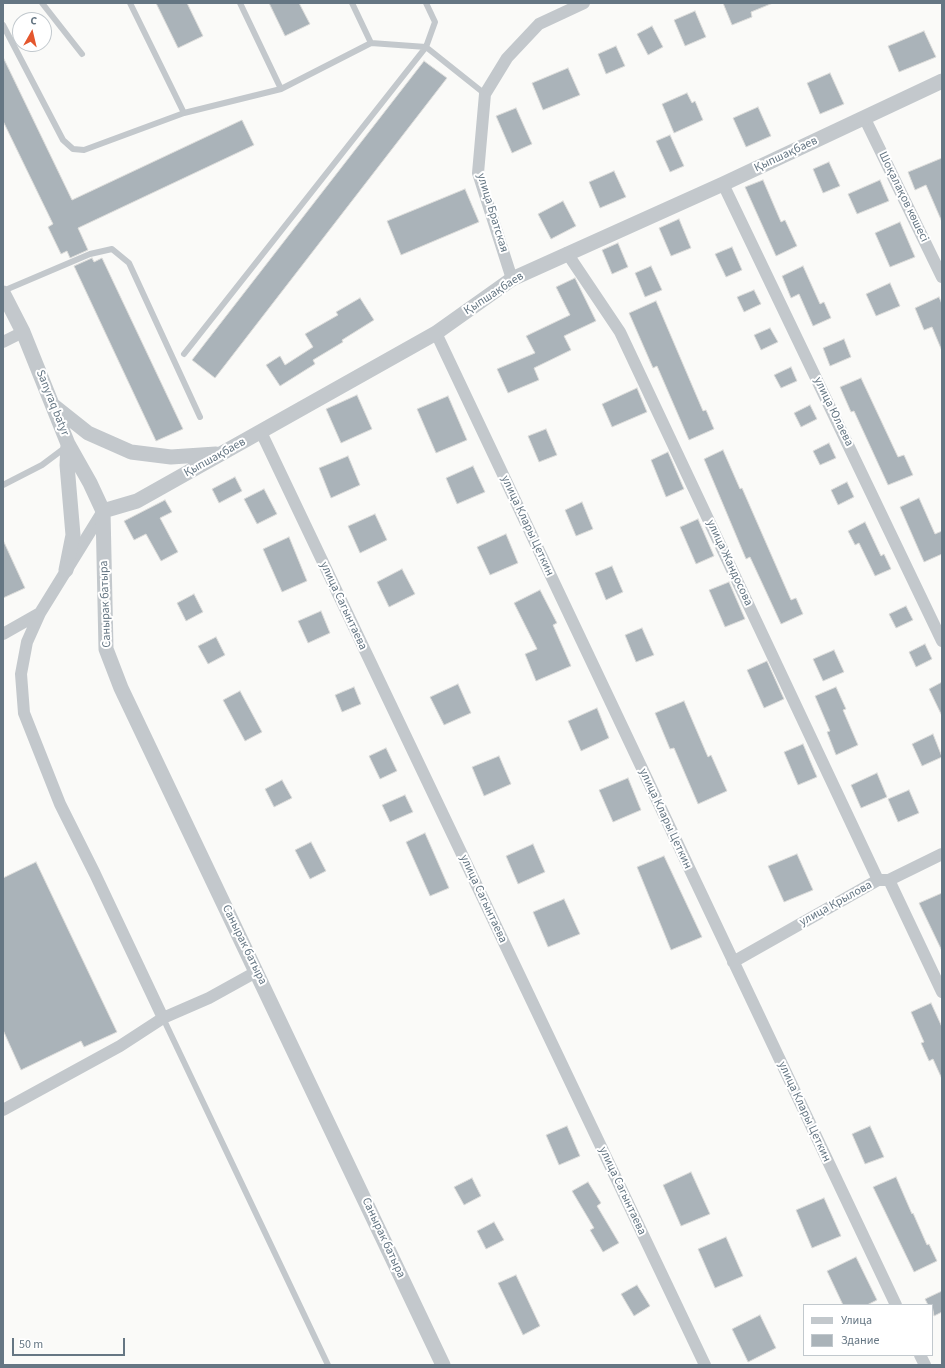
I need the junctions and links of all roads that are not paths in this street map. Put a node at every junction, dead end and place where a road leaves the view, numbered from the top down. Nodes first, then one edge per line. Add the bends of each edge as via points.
1 (42, 3) edge
2 (130, 3) edge
3 (240, 3) edge
4 (352, 3) edge
5 (426, 3) edge
6 (584, 3) edge
7 (3, 25) edge
8 (371, 44) junction
9 (426, 47) junction
10 (82, 54) dead end
11 (942, 81) edge
12 (281, 89) junction
13 (485, 94) junction
14 (184, 113) junction
15 (864, 117) junction
16 (723, 184) junction
17 (567, 253) junction
18 (942, 277) edge
19 (512, 279) junction
20 (3, 292) edge
21 (23, 332) junction
22 (436, 333) junction
23 (3, 342) edge
24 (184, 354) dead end
25 (54, 406) junction
26 (200, 417) dead end
27 (260, 432) junction
28 (68, 444) junction
29 (221, 454) junction
30 (3, 485) edge
31 (103, 511) junction
32 (66, 570) junction
33 (40, 614) junction
34 (3, 634) edge
35 (942, 640) edge
36 (942, 854) edge
37 (883, 880) junction
38 (733, 962) junction
39 (256, 972) junction
40 (942, 992) edge
41 (163, 1018) junction
42 (3, 1110) edge
43 (896, 1304) edge
44 (920, 1356) edge
45 (328, 1365) edge
46 (443, 1365) edge
47 (705, 1365) edge
48 (925, 1365) edge

1 - 10 lane
2 - 14 lane
3 - 12 lane
4 - 8 lane
5 - 9 lane via 435,22
6 - 13 street, улица Братская via 539,24 507,58
7 - 14 lane via 63,140 73,149 84,150
8 - 9 lane
8 - 12 lane
9 - 13 lane
9 - 24 lane
11 - 15 street, Қыпшақбаев
12 - 14 lane
13 - 19 street, улица Братская via 478,173
15 - 16 street, Қыпшақбаев
15 - 18 street, Шоқалақов көшесі
16 - 17 street, Қыпшақбаев
16 - 35 street, улица Юлаева
17 - 19 street, Қыпшақбаев
17 - 37 street, улица Жандосова via 620,332
19 - 22 street, Қыпшақбаев
20 - 21 street, Sanyraq batyr
20 - 26 lane via 90,254 112,249 129,263
21 - 23 street
21 - 25 street, Sanyraq batyr
22 - 27 street, Қыпшақбаев
22 - 38 street, улица Клары Цеткин
25 - 28 street, Sanyraq batyr
25 - 29 street via 88,433 131,452 171,457
27 - 29 street, Қыпшақбаев
27 - 47 street, улица Сагынтаева
28 - 30 lane via 42,465
28 - 31 street, Sanyraq batyr
28 - 32 street via 67,465 73,535
29 - 31 street, Қыпшақбаев via 137,501
31 - 32 street
31 - 39 street, Санырак батыра via 106,649 121,688
32 - 33 street
33 - 34 street
33 - 41 street via 27,642 21,674 24,713 60,804
36 - 37 street, улица Крылова
37 - 38 street, улица Крылова
37 - 40 street, улица Жандосова
38 - 43 street, улица Клары Цеткин
39 - 41 street via 209,998
39 - 46 street, Санырак батыра
41 - 42 street via 120,1046
41 - 45 lane
44 - 48 street

